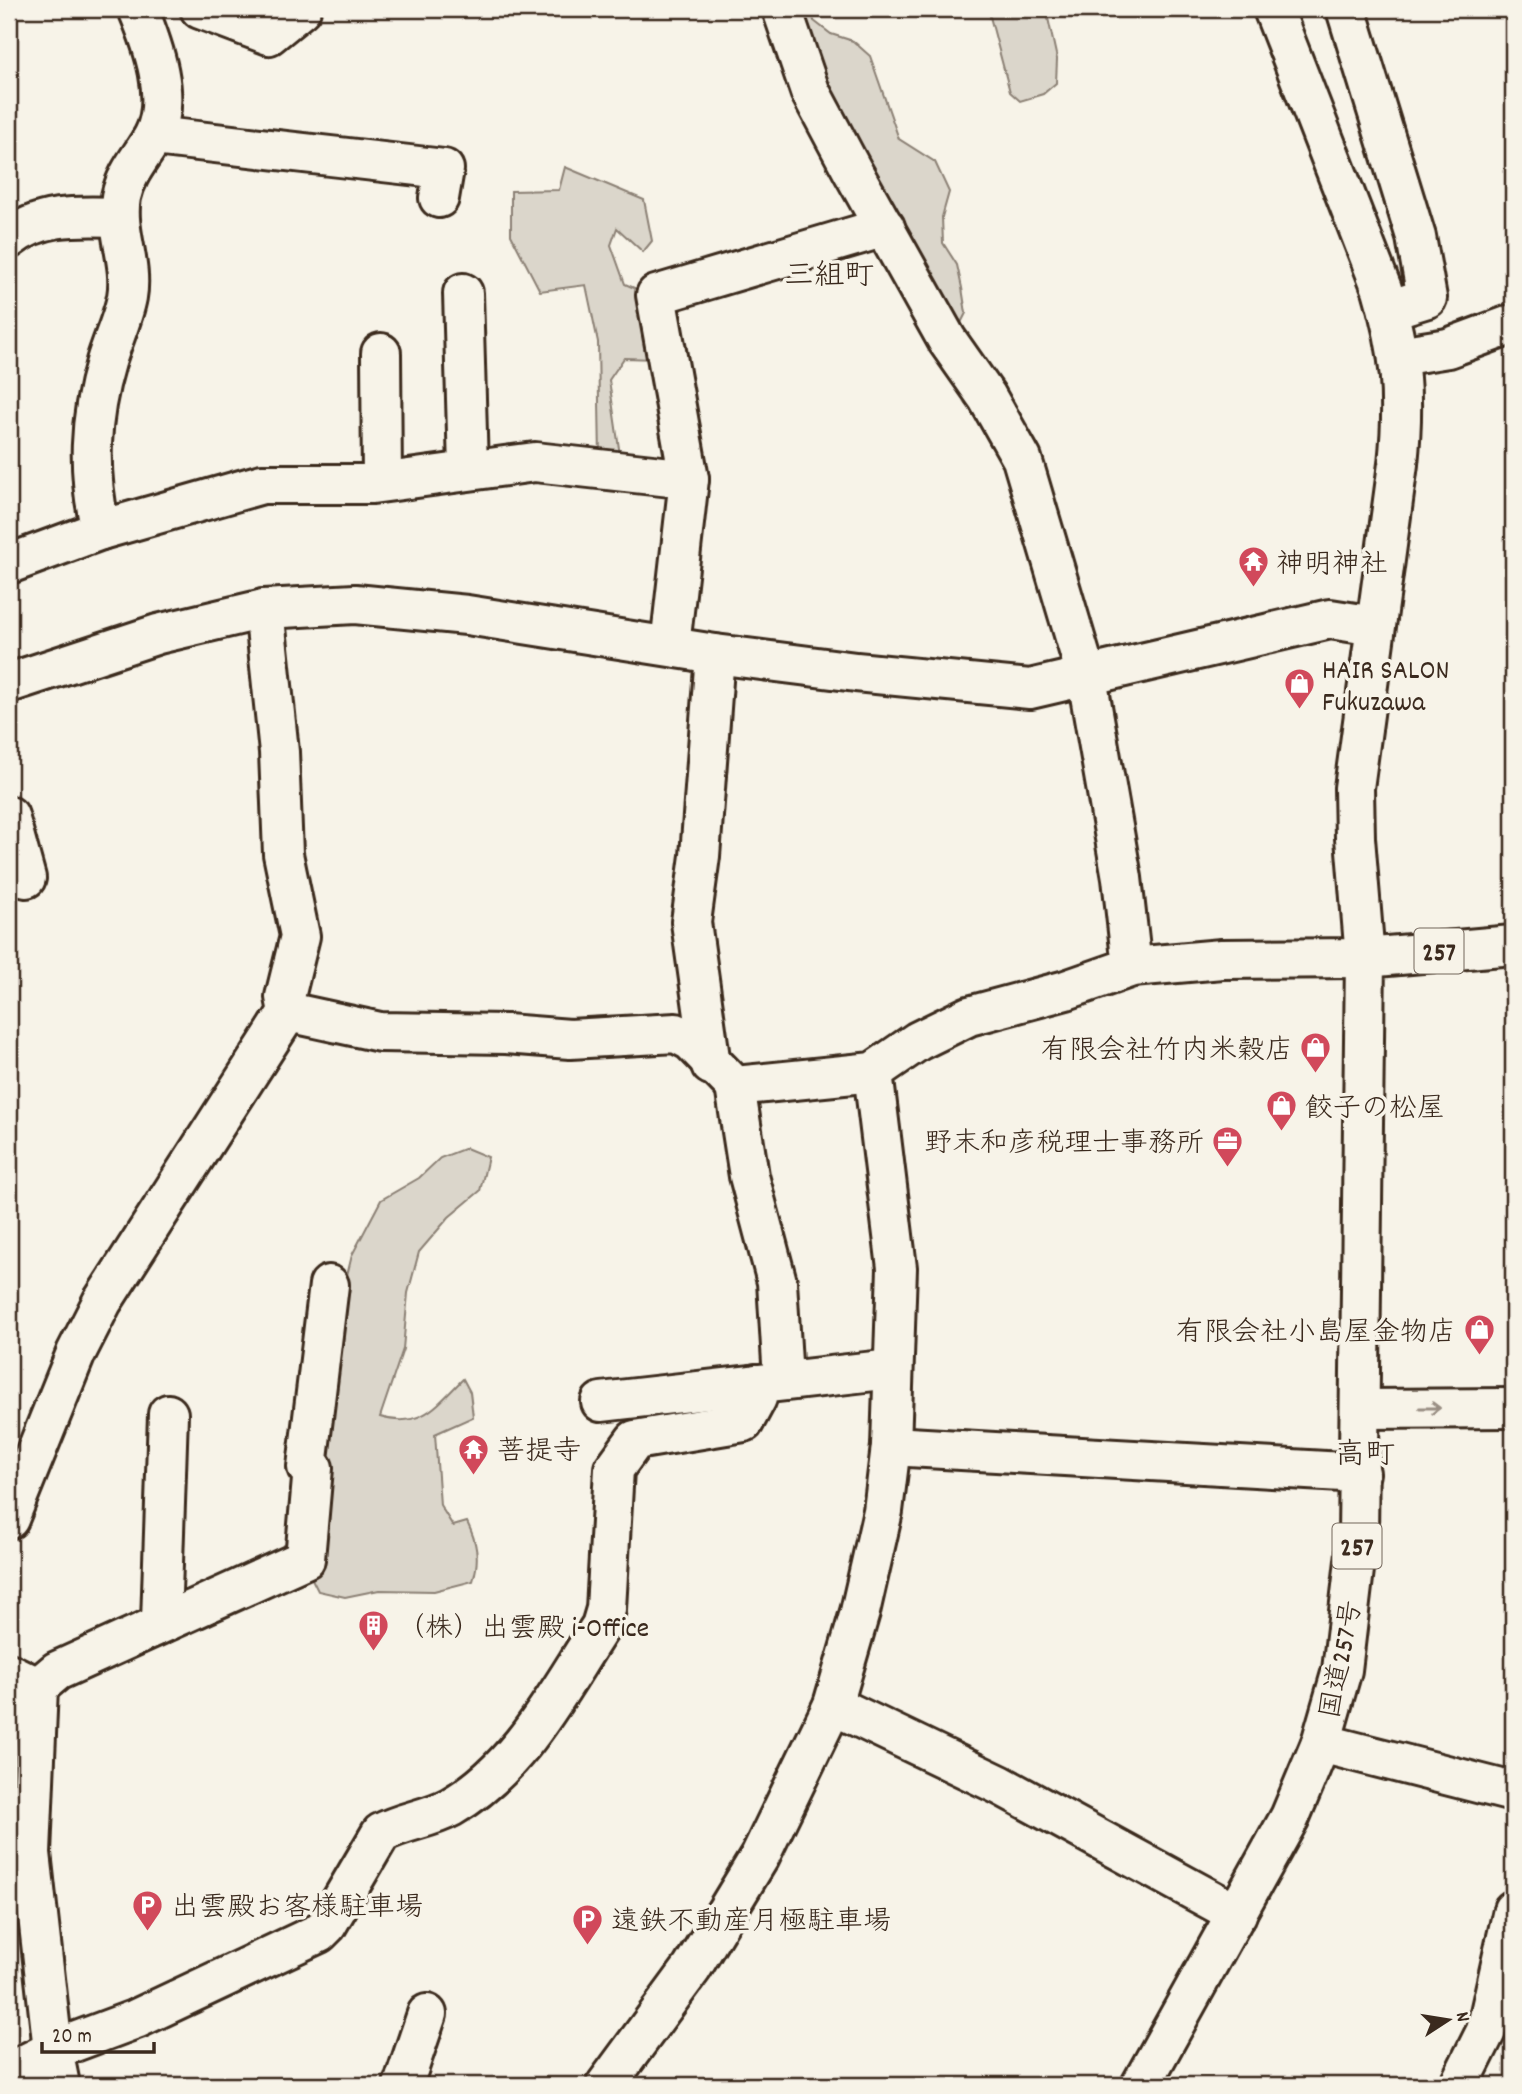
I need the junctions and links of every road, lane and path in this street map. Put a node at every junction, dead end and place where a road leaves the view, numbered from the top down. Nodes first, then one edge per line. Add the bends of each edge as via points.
1 (200, 9) edge
2 (301, 9) edge
3 (782, 9) edge
4 (1273, 9) edge
5 (1346, 9) edge
6 (152, 18) edge
7 (154, 136) junction
8 (439, 198) dead end
9 (118, 216) junction
10 (885, 227) junction
11 (9, 239) edge
12 (463, 293) dead end
13 (1388, 310) junction
14 (1513, 324) edge
15 (381, 354) dead end
16 (1398, 356) junction
17 (468, 468) junction
18 (690, 478) junction
19 (382, 482) junction
20 (101, 530) junction
21 (9, 564) edge
22 (264, 609) junction
23 (1376, 626) junction
24 (670, 646) junction
25 (715, 654) junction
26 (1087, 678) junction
27 (9, 682) edge
28 (9, 816) edge
29 (26, 878) dead end
30 (1513, 945) edge
31 (1365, 958) junction
32 (1132, 967) junction
33 (288, 1012) junction
34 (873, 1072) junction
35 (723, 1076) junction
36 (330, 1285) dead end
37 (892, 1369) junction
38 (769, 1382) junction
39 (601, 1402) dead end
40 (1513, 1408) edge
41 (1362, 1409) junction
42 (169, 1414) dead end
43 (891, 1446) junction
44 (1360, 1473) junction
45 (9, 1519) edge
46 (162, 1622) junction
47 (23, 1680) edge
48 (833, 1706) junction
49 (1321, 1743) junction
50 (1513, 1792) edge
51 (1513, 1910) edge
52 (1237, 1914) junction
53 (428, 2014) dead end
54 (56, 2068) edge
55 (9, 2072) edge
56 (1153, 2081) edge
57 (403, 2085) edge
58 (606, 2085) edge
59 (1459, 2085) edge

1 - 2 main road via 269,35
3 - 10 main road via 810,91
4 - 13 main road, 国道257号
5 - 13 main road via 1416,237 1427,298
6 - 7 main road via 162,97
7 - 8 main road via 444,169
7 - 9 main road via 124,182
9 - 11 main road via 68,216 24,227
9 - 20 main road via 129,272 127,298 105,363 91,426 91,491
10 - 18 main road via 656,295
10 - 26 main road via 947,340 1022,459
12 - 17 main road
13 - 16 main road, 国道257号
14 - 16 main road via 1448,348
15 - 19 main road
16 - 23 main road, 国道257号 via 1402,419
17 - 18 main road via 535,462
17 - 19 main road
18 - 24 main road
19 - 20 main road via 262,484
20 - 21 main road
22 - 24 main road via 355,604 467,615
22 - 27 main road via 158,634
22 - 33 main road via 279,752 283,854 300,936 285,998
23 - 26 main road via 1330,619
23 - 31 main road, 国道257号 via 1354,788
24 - 25 main road
25 - 26 main road via 998,688 1030,689
25 - 35 main road via 691,922
26 - 32 main road via 1122,878
28 - 29 main road
30 - 31 main road, 257
31 - 32 main road via 1222,959
31 - 41 main road, 国道257号 / 257
32 - 34 main road via 969,1016 918,1041
33 - 35 main road via 391,1033 570,1040 677,1033 691,1041
33 - 45 main road via 102,1302 76,1353
34 - 35 main road
34 - 37 main road via 897,1268
35 - 38 main road via 777,1282
36 - 46 main road via 307,1467 313,1468 305,1559
37 - 38 main road
37 - 43 main road
38 - 39 main road
38 - 54 main road via 744,1422 635,1440 614,1469 607,1609 601,1626 511,1758 452,1806 381,1833 318,1933 136,2019
41 -> 40 main road
41 - 44 main road, 国道257号 / 257
42 - 46 main road
43 - 44 main road
43 - 48 main road via 880,1524
44 - 49 main road, 国道257号 / 257 via 1347,1636
46 - 47 main road via 57,1671
47 - 54 main road via 32,1853
48 - 52 main road via 1000,1785
48 - 58 main road via 760,1856 692,1968
49 - 50 main road
49 - 52 main road, 国道257号 / 257 via 1290,1817
51 - 59 main road via 1486,2031
52 - 56 main road, 国道257号 / 257
53 - 57 main road
54 - 55 main road

